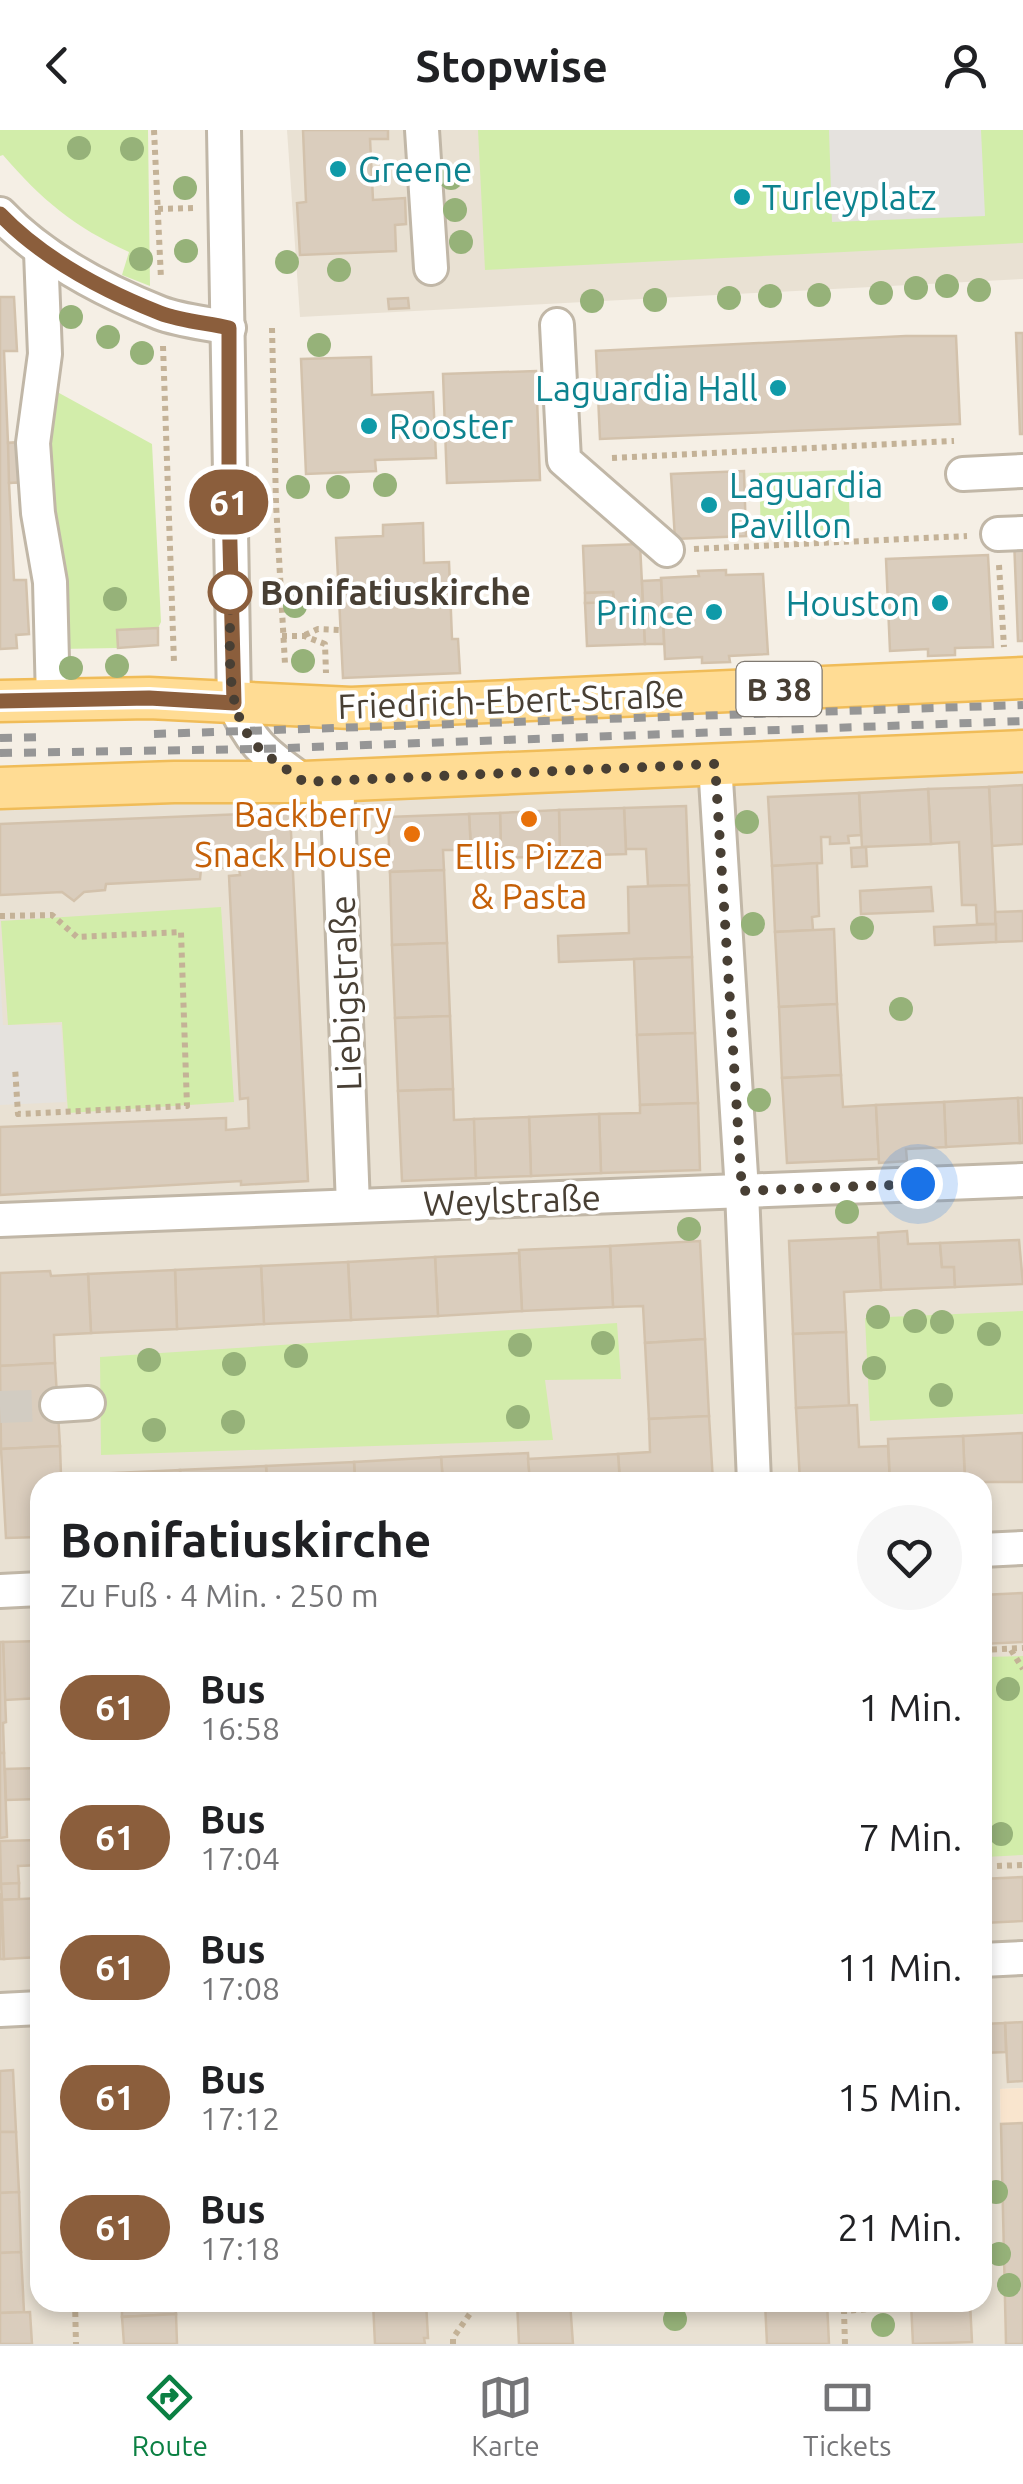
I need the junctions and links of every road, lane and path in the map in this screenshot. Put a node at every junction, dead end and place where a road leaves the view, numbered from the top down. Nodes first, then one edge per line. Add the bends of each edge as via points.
1 (154, 130) edge
2 (224, 130) edge
3 (422, 130) edge
4 (0, 214) edge
5 (41, 252) junction
6 (431, 268) dead end
7 (162, 314) junction
8 (557, 325) dead end
9 (229, 328) junction
10 (272, 328) dead end
11 (962, 440) dead end
12 (564, 460) junction
13 (1023, 471) edge
14 (964, 474) dead end
15 (1010, 534) edge
16 (667, 550) joint
17 (340, 630) dead end
18 (282, 636) junction
19 (304, 636) junction
20 (286, 664) dead end
21 (174, 667) dead end
22 (1014, 678) edge
23 (326, 684) dead end
24 (53, 685) junction
25 (0, 702) edge
26 (234, 703) junction
27 (1023, 751) edge
28 (715, 764) junction
29 (327, 787) junction
30 (0, 788) edge
31 (0, 916) edge
32 (15, 1067) dead end
33 (1023, 1180) edge
34 (742, 1191) junction
35 (353, 1206) junction
36 (0, 1220) edge
37 (754, 1472) edge
38 (1023, 1548) edge
39 (992, 1550) edge
40 (30, 1589) edge
41 (0, 1590) edge
42 (1023, 1648) edge
43 (1011, 1649) junction
44 (992, 1650) edge
45 (1023, 1669) edge
46 (1023, 1865) edge
47 (997, 1866) dead end
48 (1023, 1958) edge
49 (992, 1960) edge
50 (30, 2008) edge
51 (0, 2010) edge
52 (75, 2312) edge
53 (471, 2312) edge
54 (844, 2312) edge
55 (76, 2344) edge
56 (453, 2344) edge
57 (845, 2344) edge

1 - 7 path
2 - 9 street
3 - 6 street
4 - 5 street
5 - 7 street
5 - 24 street via 45,354 32,443 50,582
7 - 9 street
7 - 21 path
8 - 12 street
9 - 26 street
10 - 18 path
11 - 12 path
12 - 16 street
13 - 14 street
15 - 16 path
15 - 22 path
17 - 19 path
18 - 19 path
18 - 20 path
19 - 23 path via 325,644
22 - 26 main road, Friedrich-Ebert-Straße / B 38 via 351,708
24 - 25 main road, Friedrich-Ebert-Straße / B 38
24 - 26 main road, Friedrich-Ebert-Straße / B 38
26 - 29 street via 259,748
27 - 28 main road, Friedrich-Ebert-Straße / B 38
28 - 29 main road, Friedrich-Ebert-Straße / B 38
28 - 34 street
29 - 30 main road, Friedrich-Ebert-Straße / B 38 via 174,782
29 - 35 street, Liebigstraße
31 - 32 path via 52,915 78,937 181,932 187,1106 18,1114
33 - 34 street, Weylstraße
34 - 35 street, Weylstraße
34 - 37 street
35 - 36 street, Weylstraße
38 - 39 street
40 - 41 street
42 - 43 path
43 - 44 path
43 - 45 path
46 - 47 path
48 - 49 street
50 - 51 street
52 - 55 path
53 - 56 path
54 - 57 path

